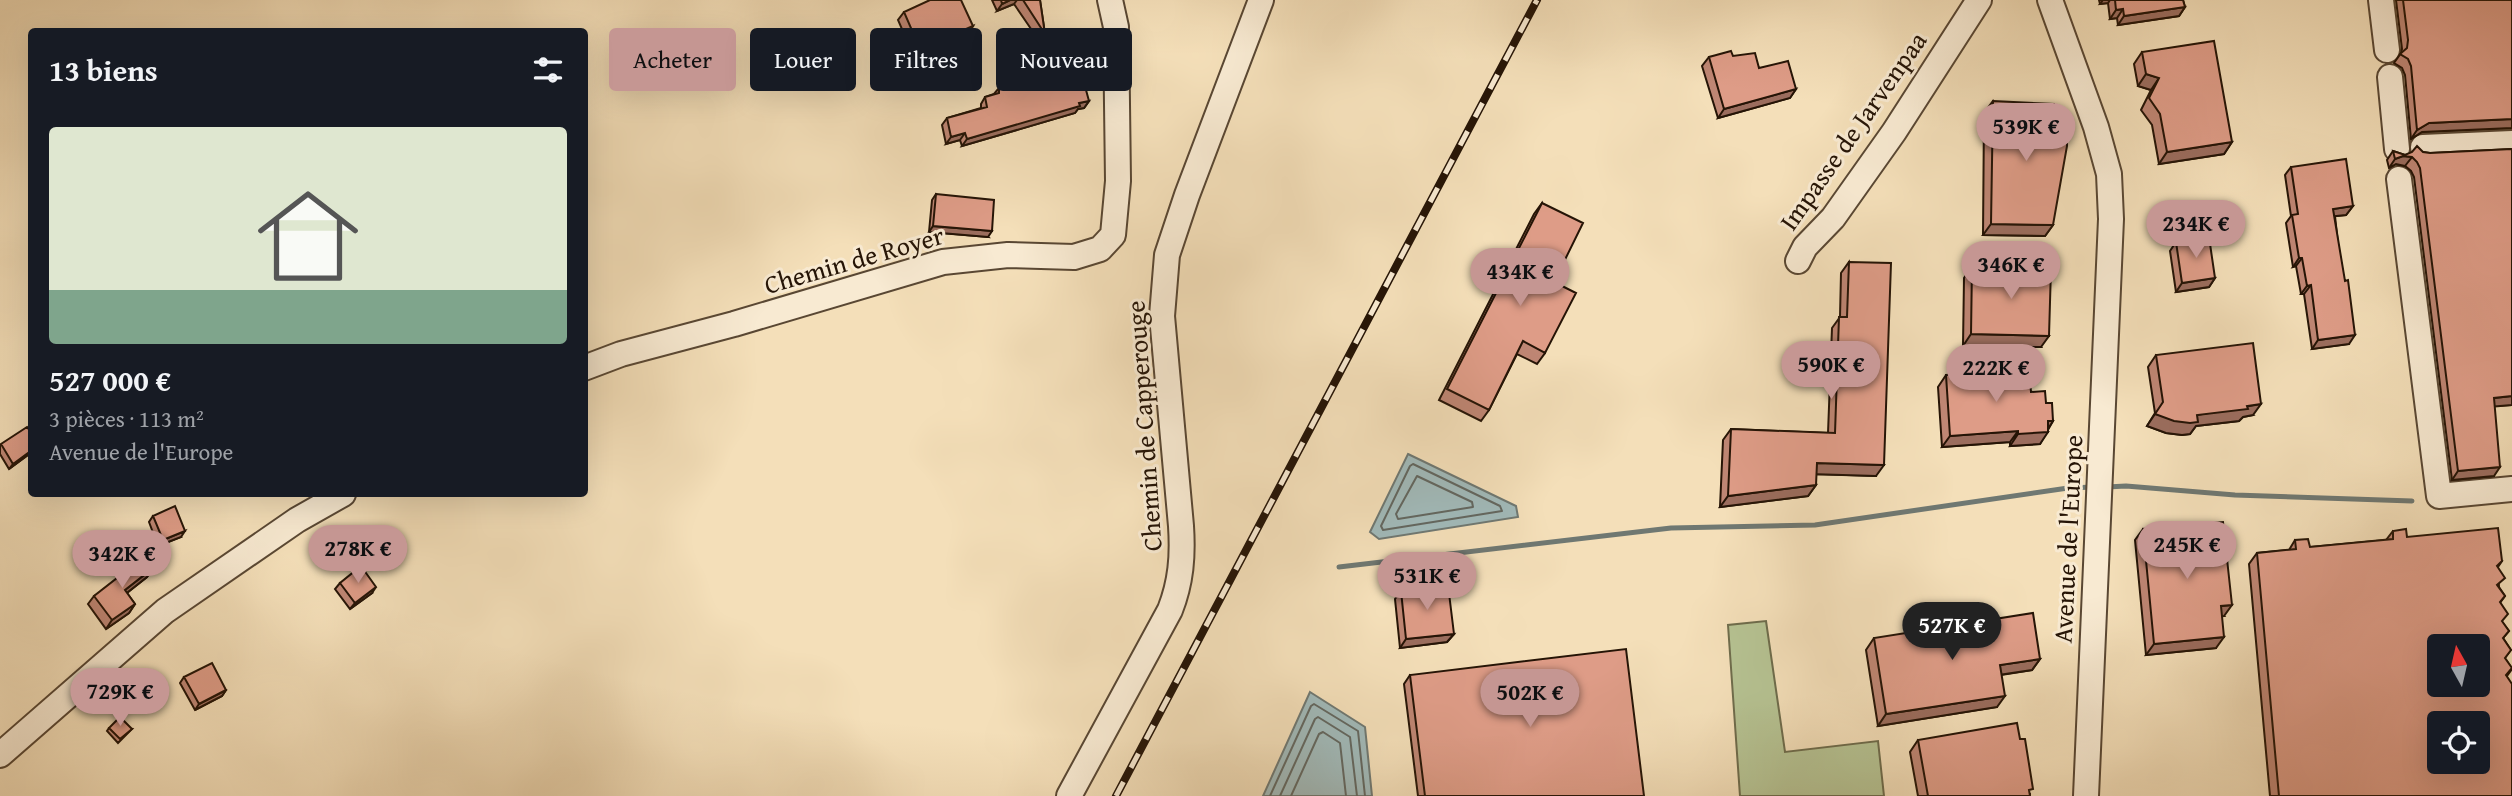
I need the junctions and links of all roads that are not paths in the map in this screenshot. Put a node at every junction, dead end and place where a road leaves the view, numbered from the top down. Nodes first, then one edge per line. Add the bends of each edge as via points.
1 (1110, 0) edge
2 (1261, 0) edge
3 (1979, 0) edge
4 (2050, 0) edge
5 (2381, 0) edge
6 (2387, 50) dead end
7 (2390, 76) dead end
8 (2512, 143) edge
9 (2423, 148) edge
10 (2397, 149) edge
11 (2399, 179) dead end
12 (1798, 261) dead end
13 (588, 366) edge
14 (2512, 489) edge
15 (338, 497) edge
16 (0, 755) edge
17 (1069, 796) edge
18 (2086, 796) edge

1 - 13 street, Chemin de Royer via 1116,27 1118,181 1113,235 1100,249 1074,257 1008,255 943,262
2 - 17 street, Chemin de Capperouge via 1167,255 1162,316 1182,536 1178,586 1170,610
3 - 12 street, Impasse de Jarvenpaa via 1894,132
4 - 18 street, Avenue de l'Europe via 2096,127 2109,174 2112,219
5 - 6 street
7 - 10 street
8 - 9 street
11 - 14 street via 2439,496
15 - 16 street via 165,611

